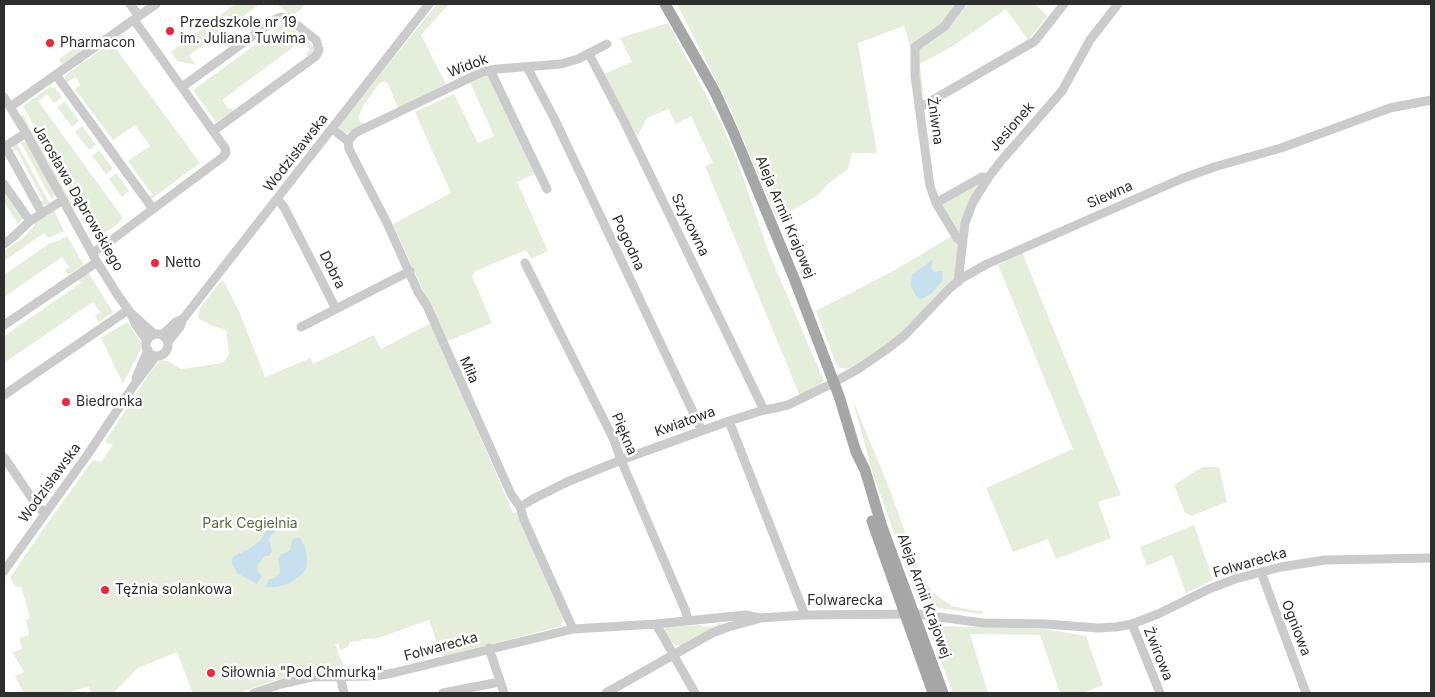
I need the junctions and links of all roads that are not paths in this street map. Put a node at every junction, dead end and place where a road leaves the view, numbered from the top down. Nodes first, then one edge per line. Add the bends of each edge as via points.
1 (130, 4) edge
2 (156, 4) edge
3 (429, 4) edge
4 (961, 4) edge
5 (1064, 4) edge
6 (1118, 4) edge
7 (666, 5) edge
8 (136, 18) junction
9 (607, 44) dead end
10 (589, 54) junction
11 (527, 67) junction
12 (490, 70) junction
13 (56, 76) junction
14 (182, 87) junction
15 (4, 97) edge
16 (1431, 100) edge
17 (10, 108) junction
18 (919, 108) junction
19 (332, 129) junction
20 (213, 131) junction
21 (26, 134) junction
22 (348, 141) junction
23 (5, 146) edge
24 (988, 178) junction
25 (4, 184) edge
26 (547, 189) dead end
27 (277, 199) junction
28 (63, 200) junction
29 (936, 203) junction
30 (153, 209) junction
31 (42, 213) junction
32 (30, 221) junction
33 (962, 242) junction
34 (4, 244) edge
35 (92, 253) junction
36 (97, 262) junction
37 (525, 263) dead end
38 (410, 272) junction
39 (958, 282) junction
40 (336, 308) junction
41 (129, 311) junction
42 (4, 325) edge
43 (301, 327) dead end
44 (158, 338) junction
45 (152, 353) junction
46 (834, 382) junction
47 (4, 395) edge
48 (764, 410) junction
49 (729, 421) junction
50 (702, 431) junction
51 (4, 457) edge
52 (621, 460) junction
53 (520, 507) junction
54 (45, 513) junction
55 (1431, 558) edge
56 (4, 572) edge
57 (1261, 572) junction
58 (805, 615) junction
59 (910, 615) junction
60 (734, 616) junction
61 (760, 618) junction
62 (688, 620) junction
63 (656, 624) junction
64 (1132, 624) junction
65 (728, 627) junction
66 (573, 629) junction
67 (490, 648) junction
68 (674, 655) junction
69 (340, 676) junction
70 (500, 682) junction
71 (254, 693) edge
72 (344, 693) edge
73 (442, 693) edge
74 (504, 693) edge
75 (606, 693) edge
76 (695, 693) edge
77 (933, 693) edge
78 (944, 693) edge
79 (1160, 693) edge
80 (1306, 693) edge

1 - 8 street
2 - 8 street
3 - 19 street, Wodzisławska
4 - 18 street, Żniwna via 944,27 915,47
5 - 18 street via 1035,41
6 - 24 street, Jesionek via 1090,40 1062,91
7 - 46 main road, Aleja Armii Krajowej via 732,129
8 - 13 street
8 - 14 street
9 - 10 street, Widok
10 - 11 street, Widok via 561,64
10 - 48 street, Szykowna
11 - 12 street, Widok
11 - 50 street, Pogodna
12 - 22 street, Widok via 355,133
12 - 26 street
13 - 17 street
13 - 30 street
14 - 20 street
14 - 20 street via 281,17 288,18 316,40 319,50 316,56
15 - 17 street, Jarosława Dąbrowskiego
16 - 39 street, Siewna via 1390,108 1281,148 1181,179 987,264
17 - 21 street, Jarosława Dąbrowskiego
18 - 29 street, Żniwna via 930,186
19 - 22 street
19 - 27 street, Wodzisławska
20 - 30 street via 225,148 223,157
21 - 23 street
21 - 28 street, Jarosława Dąbrowskiego
22 - 38 street, Miła via 349,149
23 - 31 street
24 - 29 street via 982,177
24 - 33 street, Jesionek via 970,209
25 - 32 street
27 - 40 street, Dobra
27 - 44 street, Wodzisławska via 180,327
28 - 31 street
28 - 35 street, Jarosława Dąbrowskiego
29 - 33 street, Żniwna
30 - 35 street
31 - 32 street
32 - 34 street
33 - 39 street, Jesionek
35 - 36 street, Jarosława Dąbrowskiego
36 - 41 street, Jarosława Dąbrowskiego
36 - 42 street
37 - 52 street, Piękna
38 - 40 street, Dobra
38 - 53 street, Miła via 511,494
39 - 46 street, Siewna via 905,335
40 - 43 street
41 - 44 street, Jarosława Dąbrowskiego via 136,325
41 - 47 street
44 - 45 street via 146,346
44 - 45 street, Wodzisławska via 168,346 166,351 162,355
45 - 54 street, Wodzisławska via 88,454
46 - 48 street, Kwiatowa via 788,405
46 - 59 main road, Aleja Armii Krajowej via 856,452 868,508
48 - 49 street, Kwiatowa
49 - 50 street, Kwiatowa
49 - 58 street
50 - 52 street, Kwiatowa
51 - 54 street via 35,504
52 - 53 street, Kwiatowa via 567,482
52 - 62 street, Piękna
53 - 66 street, Miła
54 - 56 street, Wodzisławska
55 - 57 street, Folwarecka via 1325,560
57 - 64 street, Folwarecka via 1210,589
57 - 80 street, Ogniowa
58 - 59 street, Folwarecka
58 - 61 street, Folwarecka
59 - 64 street, Folwarecka via 995,624 1098,628
59 - 77 main road, Aleja Armii Krajowej
59 - 78 main road, Aleja Armii Krajowej
60 - 61 street, Folwarecka
60 - 62 street, Folwarecka
60 - 65 street
61 - 65 street
62 - 63 street, Folwarecka
63 - 66 street, Folwarecka
63 - 68 street
64 - 79 street, Żwirowa
65 - 68 street
66 - 67 street, Folwarecka
67 - 69 street, Folwarecka via 393,673
67 - 70 street
68 - 75 street
68 - 76 street
69 - 71 street, Folwarecka via 312,677
69 - 72 street
70 - 73 street
70 - 74 street

